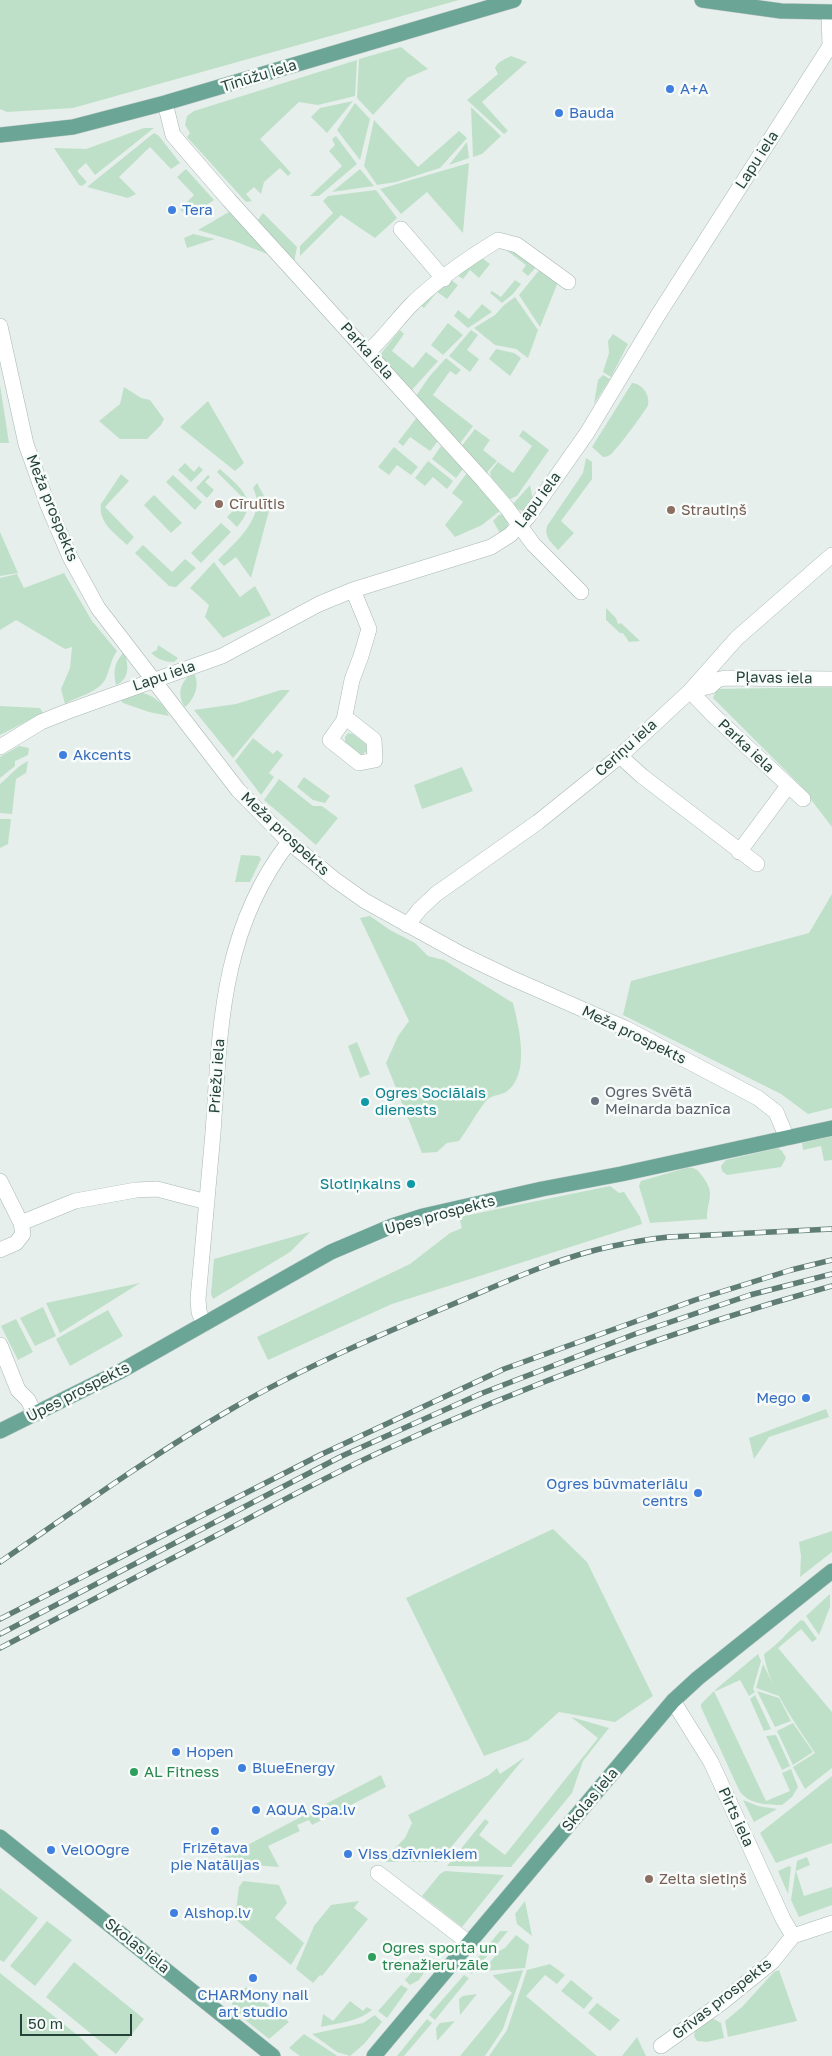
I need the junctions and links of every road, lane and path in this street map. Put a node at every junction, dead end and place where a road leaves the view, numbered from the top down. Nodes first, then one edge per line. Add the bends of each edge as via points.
1 (514, 0) edge
2 (702, 0) edge
3 (830, 13) edge
4 (165, 103) junction
5 (0, 135) edge
6 (401, 229) dead end
7 (444, 279) junction
8 (568, 282) dead end
9 (0, 326) edge
10 (368, 352) junction
11 (519, 527) junction
12 (832, 555) edge
13 (353, 590) junction
14 (581, 592) dead end
15 (832, 679) edge
16 (154, 680) junction
17 (690, 691) junction
18 (344, 720) dead end
19 (0, 748) edge
20 (620, 756) junction
21 (788, 786) junction
22 (803, 799) dead end
23 (289, 842) junction
24 (740, 852) junction
25 (757, 864) dead end
26 (407, 925) junction
27 (832, 1128) edge
28 (787, 1138) junction
29 (0, 1182) edge
30 (207, 1202) junction
31 (21, 1223) junction
32 (0, 1250) edge
33 (204, 1324) junction
34 (0, 1345) edge
35 (35, 1414) junction
36 (0, 1430) edge
37 (832, 1571) edge
38 (673, 1701) junction
39 (0, 1837) edge
40 (378, 1873) dead end
41 (832, 1922) edge
42 (793, 1936) junction
43 (470, 1942) junction
44 (661, 2046) dead end
45 (273, 2056) edge
46 (374, 2056) edge

1 - 4 main road, Tīnūžu iela
2 - 3 main road via 782,11
3 - 11 street, Lapu iela via 830,46 658,315 587,433
4 - 5 main road, Tīnūžu iela via 73,127
4 - 10 street, Parka iela via 173,135
6 - 7 street
7 - 8 street via 498,240 517,245
7 - 10 street via 414,302
9 - 16 street, Meža prospekts via 26,444 70,557 98,608
10 - 11 street, Parka iela via 501,501
11 - 13 street, Lapu iela via 491,546
11 - 14 street, Parka iela
12 - 17 street, Ceriņu iela via 737,638
13 - 16 street, Lapu iela via 319,604 222,656
13 - 18 street via 369,629 352,680
15 - 17 street, Pļavas iela via 725,678 711,686
16 - 19 street, Lapu iela via 51,718
16 - 23 street, Meža prospekts via 238,790
17 - 20 street, Ceriņu iela
17 - 21 street, Parka iela
20 - 24 street
20 - 26 street, Ceriņu iela via 538,822 436,894
21 - 22 street, Parka iela
21 - 24 street
23 - 26 street, Meža prospekts via 365,901
23 - 30 street, Priežu iela via 266,875 245,917 236,944 220,1026
24 - 25 street
26 - 28 street, Meža prospekts via 509,977 633,1032 758,1098 776,1112
27 - 28 main road, Upes prospekts
28 - 33 main road, Upes prospekts via 423,1216 331,1252
29 - 31 street
30 - 31 street via 157,1188 136,1190 75,1201
30 - 33 street, Priežu iela via 198,1299
31 - 32 street via 23,1234 16,1242
33 - 35 main road, Upes prospekts via 121,1372
34 - 35 street via 18,1390
35 - 36 main road, Upes prospekts
37 - 38 main road, Skolas iela
38 - 42 street, Pirts iela via 711,1762
38 - 43 main road, Skolas iela
39 - 45 main road, Skolas iela
40 - 43 street
41 - 42 street
42 - 44 street, Grīvas prospekts via 772,1962
43 - 46 main road, Skolas iela

